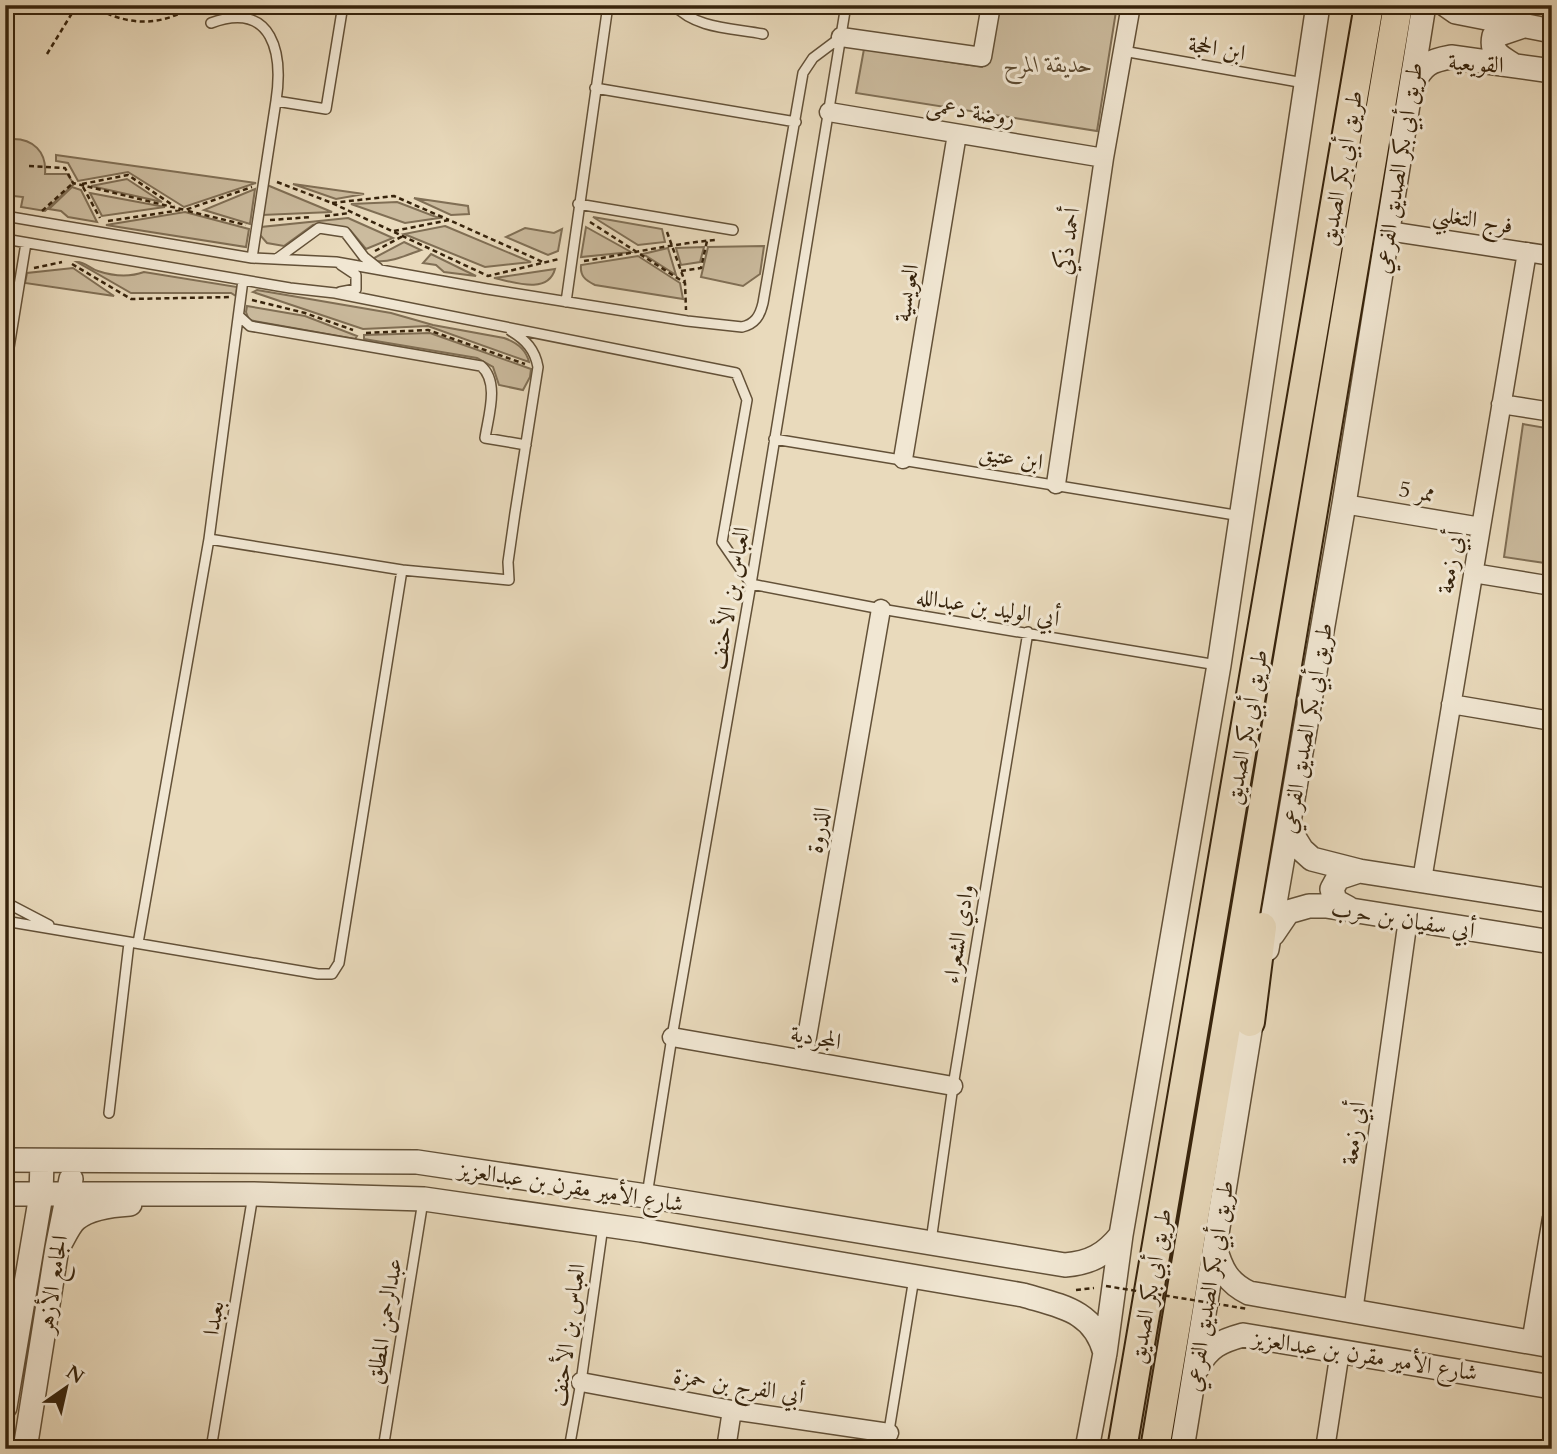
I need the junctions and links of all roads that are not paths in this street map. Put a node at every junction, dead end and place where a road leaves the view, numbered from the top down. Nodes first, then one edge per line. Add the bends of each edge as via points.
1 (343, 5) edge
2 (608, 5) edge
3 (674, 5) edge
4 (846, 5) edge
5 (990, 5) edge
6 (1131, 5) edge
7 (1318, 5) edge
8 (1369, 5) edge
9 (1398, 5) edge
10 (1424, 5) edge
11 (1446, 5) edge
12 (211, 23) dead end
13 (1523, 26) junction
14 (1552, 31) edge
15 (763, 34) dead end
16 (841, 37) junction
17 (1123, 51) junction
18 (1513, 65) junction
19 (1552, 71) edge
20 (1305, 83) junction
21 (1412, 86) junction
22 (594, 88) junction
23 (276, 101) junction
24 (829, 112) junction
25 (796, 122) junction
26 (957, 134) junction
27 (1104, 158) junction
28 (578, 209) junction
29 (5, 216) edge
30 (730, 230) road end
31 (1388, 231) junction
32 (5, 239) edge
33 (26, 243) junction
34 (1527, 252) junction
35 (1552, 256) edge
36 (252, 258) junction
37 (278, 258) junction
38 (337, 262) junction
39 (380, 270) junction
40 (243, 280) junction
41 (335, 293) junction
42 (566, 302) junction
43 (239, 316) junction
44 (503, 326) junction
45 (5, 372) edge
46 (1501, 404) junction
47 (1552, 412) edge
48 (774, 439) junction
49 (526, 445) junction
50 (903, 459) junction
51 (1056, 484) junction
52 (1344, 504) junction
53 (1241, 516) junction
54 (1481, 527) junction
55 (1310, 536) junction
56 (209, 539) junction
57 (402, 570) junction
58 (1473, 573) junction
59 (751, 584) junction
60 (1552, 586) edge
61 (881, 609) junction
62 (1028, 632) junction
63 (1219, 665) junction
64 (1451, 704) junction
65 (1552, 721) edge
66 (1289, 828) junction
67 (1359, 871) junction
68 (1422, 880) junction
69 (1552, 901) edge
70 (5, 902) edge
71 (1348, 908) junction
72 (1408, 919) junction
73 (5, 921) edge
74 (53, 928) junction
75 (1269, 940) junction
76 (1552, 942) edge
77 (134, 943) junction
78 (1250, 1022) junction
79 (672, 1037) junction
80 (803, 1060) junction
81 (953, 1086) junction
82 (109, 1113) dead end
83 (5, 1160) edge
84 (42, 1161) junction
85 (74, 1161) junction
86 (68, 1193) junction
87 (159, 1193) junction
88 (5, 1194) edge
89 (253, 1194) junction
90 (41, 1195) junction
91 (646, 1196) junction
92 (424, 1199) junction
93 (1552, 1218) edge
94 (603, 1226) junction
95 (641, 1230) junction
96 (1121, 1235) junction
97 (931, 1243) junction
98 (1215, 1247) junction
99 (57, 1248) junction
100 (1034, 1260) junction
101 (914, 1276) junction
102 (25, 1290) junction
103 (51, 1293) junction
104 (1023, 1295) junction
105 (1314, 1305) junction
106 (1353, 1312) junction
107 (1542, 1344) edge
108 (1309, 1345) junction
109 (1340, 1351) junction
110 (1105, 1353) junction
111 (1195, 1373) junction
112 (581, 1382) junction
113 (1552, 1387) edge
114 (5, 1407) edge
115 (732, 1410) junction
116 (888, 1441) edge
117 (25, 1449) edge
118 (211, 1449) edge
119 (383, 1449) edge
120 (569, 1449) edge
121 (726, 1449) edge
122 (1087, 1449) edge
123 (1122, 1449) edge
124 (1155, 1449) edge
125 (1182, 1449) edge
126 (1325, 1449) edge

1 - 23 lane via 326,109
2 - 22 lane
3 - 15 lane via 696,21
4 - 16 lane, العباس بن الأحنف
5 - 16 street via 982,57
6 - 17 street, أحمد ذكي
7 - 20 street
8 - 123 main road, طريق أبي بكر الصديق
9 - 55 main road, طريق أبي بكر الصديق
10 - 21 street, طريق أبي بكر الصديق الفرعي
11 - 13 street, القويعية via 1455,12
12 - 23 lane via 233,13 248,13 269,25 278,58
13 - 14 street, القويعية
13 - 18 street via 1494,36 1496,54
16 - 24 lane, العباس بن الأحنف
16 - 25 lane via 813,58 803,73
17 - 20 lane, ابن الحجة
17 - 27 street, أحمد ذكي
18 - 19 street, القويعية
18 - 21 street, القويعية via 1451,57 1435,60 1423,68
20 - 53 street
21 - 31 street, طريق أبي بكر الصديق الفرعي
22 - 25 lane
22 - 28 lane
23 - 36 lane
24 - 26 street, روضة دعمى
24 - 48 lane, العباس بن الأحنف
25 - 42 lane via 760,314 751,325 687,321
26 - 27 street, روضة دعمى
26 - 50 street, العويسية
27 - 51 street, أحمد ذكي
28 - 30 lane
28 - 42 lane
29 - 36 lane
31 - 34 street, فرج التغلبي
31 - 52 street, طريق أبي بكر الصديق الفرعي
32 - 33 lane
33 - 40 lane
33 - 45 lane
34 - 35 street, فرج التغلبي
34 - 46 street, أبي زمعة
36 - 37 lane
37 - 38 lane
37 - 39 lane via 319,228 345,232 363,257
38 - 39 lane
38 - 41 lane via 356,275 356,289
39 - 42 lane
40 - 41 lane
40 - 43 lane
41 - 44 lane
43 - 49 lane via 250,326 481,366 488,372 492,388 485,438
43 - 56 lane
44 - 49 lane via 521,337 536,356
44 - 59 lane via 736,373 747,400 722,542
46 - 47 street
46 - 54 street, أبي زمعة
48 - 50 lane, ابن عتيق
48 - 59 lane, العباس بن الأحنف
49 - 57 lane via 509,580
50 - 51 lane, ابن عتيق
51 - 53 lane, ابن عتيق
52 - 54 street, ممر 5
52 - 66 street, طريق أبي بكر الصديق الفرعي
53 - 63 street
54 - 58 street, أبي زمعة
55 - 78 main road
55 - 124 main road, طريق أبي بكر الصديق
56 - 57 lane
56 - 77 lane
57 - 77 lane via 339,963 332,974
58 - 60 street
58 - 64 street, أبي زمعة
59 - 61 lane, أبي الوليد بن عبدالله
59 - 79 lane, العباس بن الأحنف
61 - 62 lane, أبي الوليد بن عبدالله
61 - 80 street, الذروة
62 - 63 lane, أبي الوليد بن عبدالله
62 - 81 lane, وادي الشعراء
63 - 96 street
64 - 65 street
64 - 68 street, أبي زمعة
66 - 67 street, أبي سفيان بن حرب via 1312,859
66 - 75 street, طريق أبي بكر الصديق الفرعي
67 - 68 street, أبي سفيان بن حرب
67 - 71 street via 1338,878 1332,889 1335,901
68 - 69 street, أبي سفيان بن حرب
70 - 74 lane
71 - 72 street, أبي سفيان بن حرب
71 - 75 street, أبي سفيان بن حرب via 1309,906 1288,912
72 - 76 street, أبي سفيان بن حرب
72 - 106 street, أبي زمعة
73 - 74 lane
74 - 77 lane
75 - 78 street, طريق أبي بكر الصديق الفرعي
77 - 82 lane
78 - 98 street, طريق أبي بكر الصديق الفرعي
79 - 80 street, المجردية
79 - 91 lane, العباس بن الأحنف
80 - 81 street, المجردية
81 - 97 lane, وادي الشعراء
83 - 84 street, شارع الأمير مقرن بن عبدالعزيز
84 - 85 street, شارع الأمير مقرن بن عبدالعزيز
84 - 90 street, الجامع الأزهر
85 - 86 street, الجامع الأزهر
85 - 91 street, شارع الأمير مقرن بن عبدالعزيز via 417,1163
86 - 87 street, شارع الأمير مقرن بن عبدالعزيز
86 - 90 street, شارع الأمير مقرن بن عبدالعزيز
86 - 99 street, الجامع الأزهر
87 - 89 street, شارع الأمير مقرن بن عبدالعزيز
87 - 99 street via 76,1219
88 - 90 street, شارع الأمير مقرن بن عبدالعزيز
89 - 92 street, شارع الأمير مقرن بن عبدالعزيز
89 - 118 lane, بعبدا
90 - 102 street, الجامع الأزهر
91 - 95 street
91 - 97 street, شارع الأمير مقرن بن عبدالعزيز
92 - 94 street, شارع الأمير مقرن بن عبدالعزيز
92 - 119 lane, عبدالرحمن المطلق
93 - 107 street
94 - 95 street, شارع الأمير مقرن بن عبدالعزيز
94 - 112 lane, العباس بن الأحنف
95 - 101 street, شارع الأمير مقرن بن عبدالعزيز
96 - 100 street, شارع الأمير مقرن بن عبدالعزيز via 1110,1249 1080,1264
96 - 110 street
97 - 100 street, شارع الأمير مقرن بن عبدالعزيز
98 - 105 street, شارع الأمير مقرن بن عبدالعزيز via 1223,1270 1239,1288
98 - 111 street, طريق أبي بكر الصديق الفرعي
99 - 103 street, الجامع الأزهر
100 - 104 street via 1043,1269 1044,1282 1036,1292
101 - 104 street, شارع الأمير مقرن بن عبدالعزيز
101 - 116 lane
102 - 103 street
102 - 114 street, الجامع الأزهر
103 - 117 street, الجامع الأزهر
104 - 110 street, شارع الأمير مقرن بن عبدالعزيز via 1083,1316 1097,1332
105 - 106 street, شارع الأمير مقرن بن عبدالعزيز
105 - 108 street via 1304,1307 1293,1322 1294,1331
106 - 107 street, شارع الأمير مقرن بن عبدالعزيز
108 - 109 street, شارع الأمير مقرن بن عبدالعزيز
108 - 111 street, شارع الأمير مقرن بن عبدالعزيز via 1243,1335 1222,1340 1205,1354
109 - 113 street, شارع الأمير مقرن بن عبدالعزيز
109 - 126 street
110 - 122 street
111 - 125 street, طريق أبي بكر الصديق الفرعي
112 - 115 street, أبي الفرج بن حمزة
112 - 120 lane, العباس بن الأحنف
115 - 116 street, أبي الفرج بن حمزة
115 - 121 street

